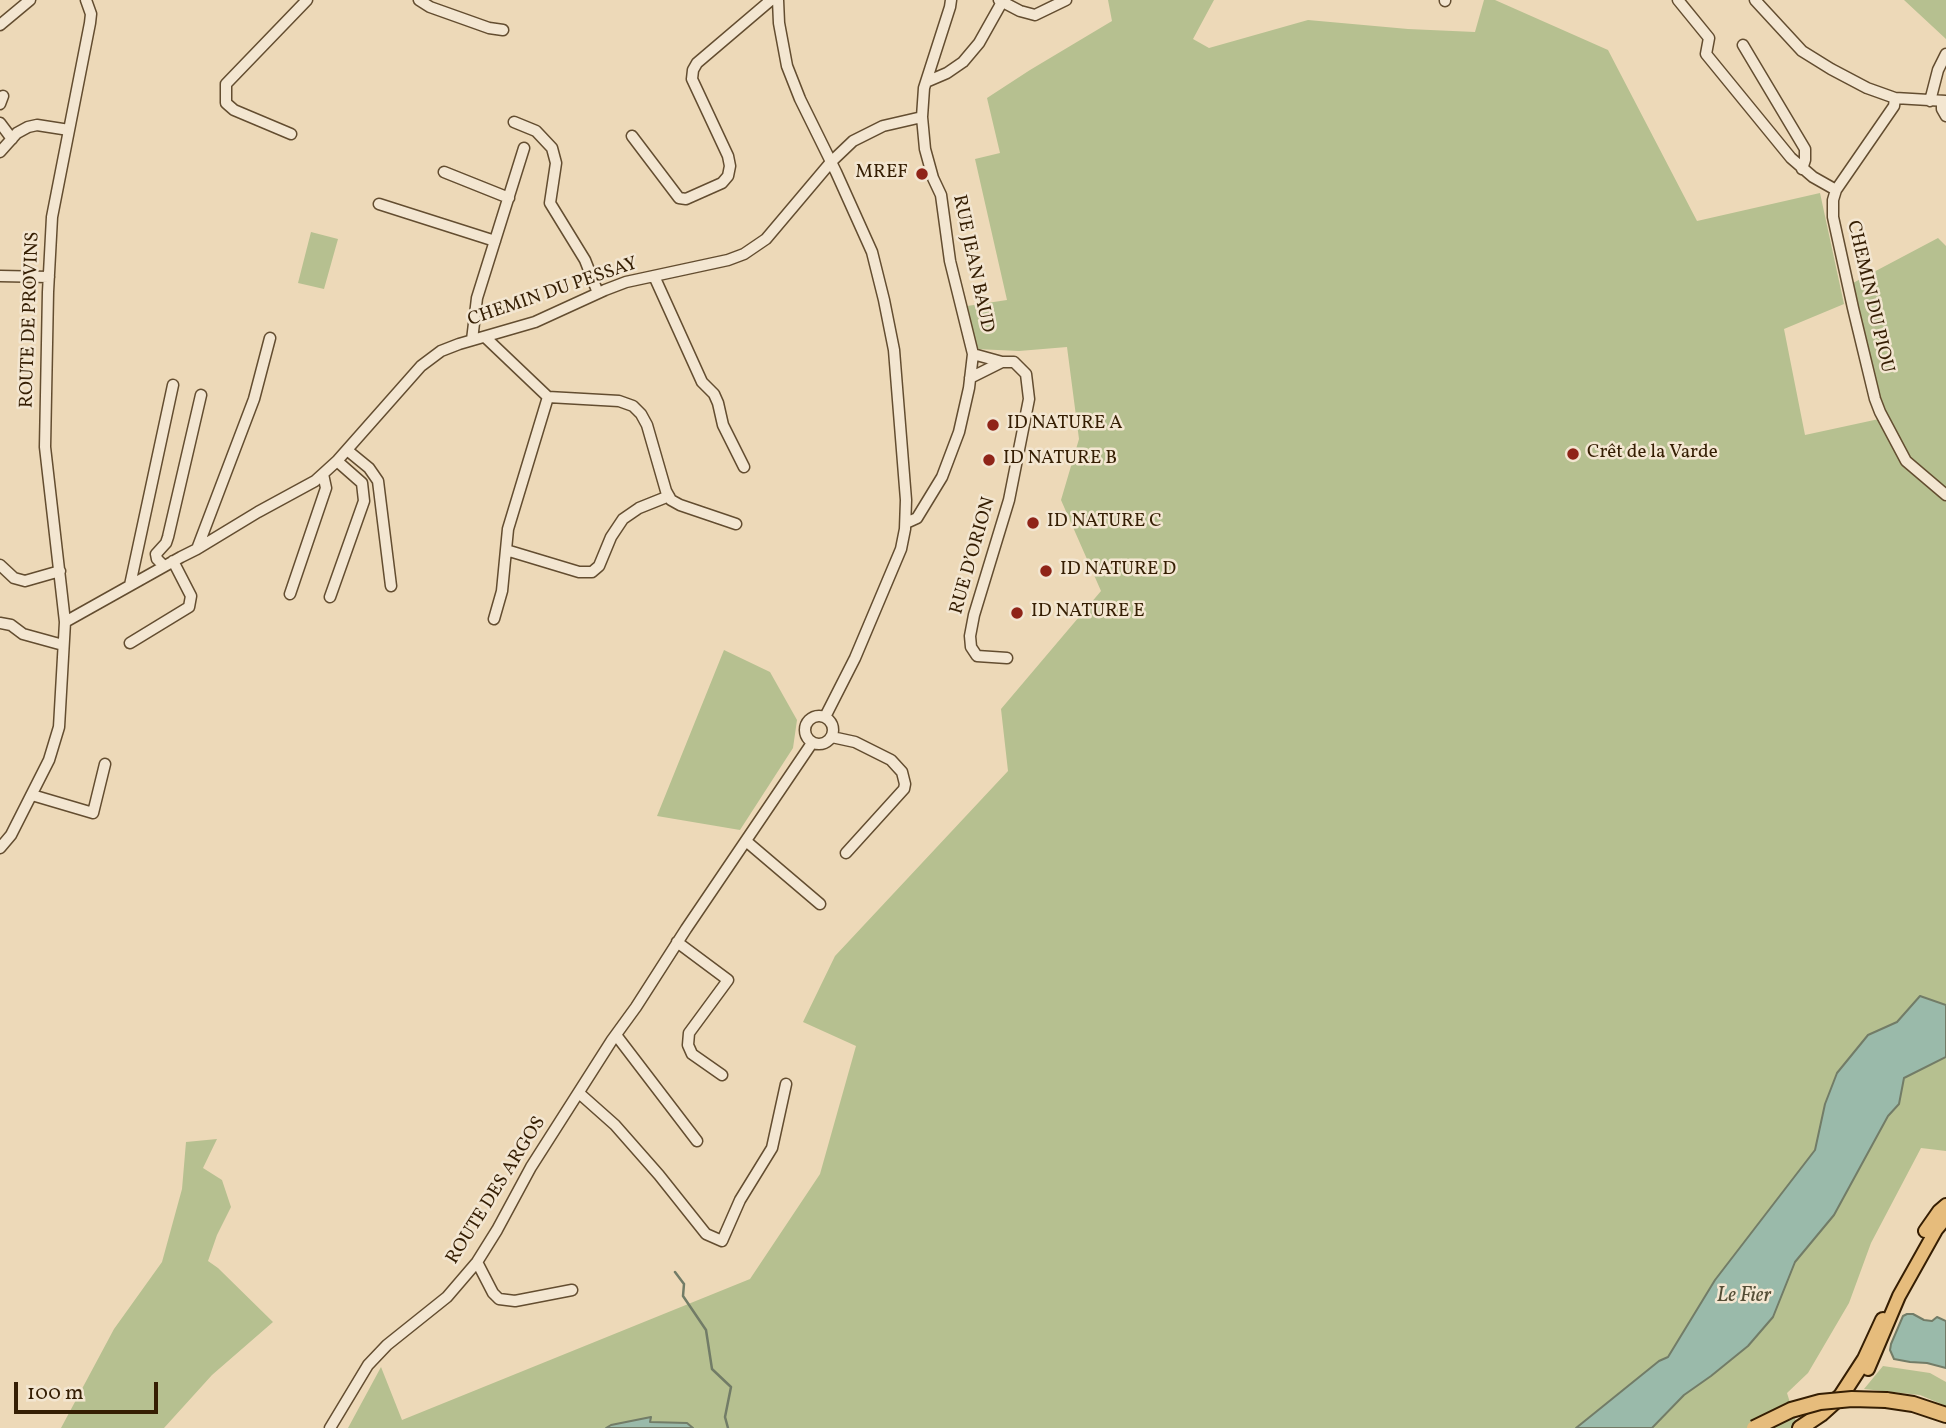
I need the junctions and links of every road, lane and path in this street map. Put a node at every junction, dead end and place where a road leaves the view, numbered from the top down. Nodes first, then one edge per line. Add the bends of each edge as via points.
1 (86, 0) edge
2 (307, 0) edge
3 (419, 0) edge
4 (771, 0) edge
5 (778, 0) edge
6 (951, 0) edge
7 (1066, 0) edge
8 (1678, 0) edge
9 (1755, 0) edge
10 (29, 1) edge
11 (1000, 1) edge
12 (0, 25) edge
13 (503, 30) dead end
14 (1743, 45) dead end
15 (1946, 54) edge
16 (926, 82) junction
17 (1895, 99) junction
18 (1930, 101) junction
19 (1944, 101) edge
20 (1946, 116) edge
21 (922, 117) junction
22 (514, 122) dead end
23 (0, 123) edge
24 (69, 130) junction
25 (291, 134) dead end
26 (632, 136) dead end
27 (12, 139) junction
28 (524, 148) dead end
29 (0, 152) edge
30 (831, 162) junction
31 (1802, 169) junction
32 (444, 172) dead end
33 (1836, 190) junction
34 (509, 198) junction
35 (379, 204) dead end
36 (495, 241) junction
37 (0, 276) edge
38 (654, 276) junction
39 (50, 277) junction
40 (598, 293) junction
41 (485, 337) junction
42 (270, 338) dead end
43 (472, 340) junction
44 (973, 354) junction
45 (1002, 362) junction
46 (970, 378) junction
47 (173, 385) dead end
48 (201, 395) dead end
49 (548, 397) junction
50 (347, 450) junction
51 (337, 461) junction
52 (744, 467) dead end
53 (323, 474) junction
54 (1946, 495) edge
55 (669, 496) junction
56 (906, 523) junction
57 (736, 524) dead end
58 (197, 550) junction
59 (506, 550) junction
60 (169, 563) junction
61 (0, 565) edge
62 (60, 571) junction
63 (130, 585) junction
64 (390, 586) dead end
65 (290, 594) dead end
66 (330, 597) dead end
67 (494, 619) dead end
68 (65, 622) junction
69 (0, 623) edge
70 (130, 643) dead end
71 (63, 645) junction
72 (1007, 657) dead end
73 (825, 717) junction
74 (832, 737) junction
75 (812, 743) junction
76 (105, 764) dead end
77 (32, 795) junction
78 (746, 841) junction
79 (0, 848) edge
80 (846, 853) dead end
81 (820, 904) dead end
82 (677, 942) junction
83 (616, 1035) junction
84 (722, 1075) dead end
85 (786, 1084) dead end
86 (581, 1090) junction
87 (696, 1141) dead end
88 (648, 1153) dead end
89 (1944, 1211) edge
90 (477, 1262) junction
91 (572, 1290) dead end
92 (1883, 1320) joint
93 (1868, 1369) joint
94 (1946, 1415) edge
95 (330, 1428) edge
96 (1754, 1428) edge
97 (1800, 1428) edge
98 (1814, 1428) edge

1 - 24 street, ROUTE DE PROVINS via 90,23
2 - 25 street via 226,84 226,103 234,110
3 - 13 street
4 - 26 street via 693,70 692,79 728,156 728,176 722,183 679,198
5 - 30 street via 787,66
6 - 16 street, RUE JEAN BAUD
7 - 11 street via 1035,15
8 - 31 street via 1709,38 1706,54
9 - 17 street via 1802,51
10 - 12 street
11 - 16 street via 979,43 963,62
14 - 31 street via 1805,149
15 - 18 street
16 - 21 street, RUE JEAN BAUD
17 - 18 street
17 - 33 street
18 - 19 street
19 - 20 street
21 - 30 street, CHEMIN DU PESSAY via 883,126 853,141
21 - 44 street, RUE JEAN BAUD
22 - 40 street via 536,131 552,148 556,163 550,203 585,260
23 - 27 street
24 - 27 street via 37,125
24 - 39 street, ROUTE DE PROVINS via 52,217
27 - 29 street
28 - 34 street
30 - 38 street, CHEMIN DU PESSAY via 755,247 728,260
30 - 56 street via 872,252 884,300 894,350
31 - 33 street
32 - 34 street
33 - 54 street, CHEMIN DU PIOU via 1835,231 1875,399 1906,461
34 - 36 street
35 - 36 street
36 - 43 street via 477,298
37 - 39 street
38 - 40 street, CHEMIN DU PESSAY
38 - 52 street via 702,382 714,394
39 - 62 street, ROUTE DE PROVINS via 45,447
40 - 41 street, CHEMIN DU PESSAY
41 - 43 street, CHEMIN DU PESSAY
41 - 49 street
42 - 58 street via 254,399
43 - 50 street, CHEMIN DU PESSAY via 441,351 421,366
44 - 45 street
44 - 46 street, RUE JEAN BAUD
45 - 46 street
45 - 72 street, RUE D’ORION via 1014,362 1026,373 1029,399 1009,500 970,636 976,656
46 - 56 street, RUE JEAN BAUD via 959,432 942,477 917,518
47 - 63 street
48 - 60 street via 168,537 156,554 157,559
49 - 55 street via 620,401 637,409 647,425
49 - 59 street via 508,528
50 - 51 street, CHEMIN DU PESSAY
50 - 64 street via 378,481
51 - 53 street, CHEMIN DU PESSAY
51 - 66 street via 362,483 364,501
53 - 58 street, CHEMIN DU PESSAY
53 - 65 street via 326,488
55 - 57 street via 680,505
55 - 59 street via 623,519 592,572
56 - 73 street via 901,548
58 - 60 street, CHEMIN DU PESSAY
59 - 67 street
60 - 63 street, CHEMIN DU PESSAY
60 - 70 street via 191,596 189,607
61 - 62 street via 25,581
62 - 68 street, ROUTE DE PROVINS
63 - 68 street, CHEMIN DU PESSAY
68 - 71 street, ROUTE DE PROVINS
69 - 71 street
71 - 77 street, ROUTE DE PROVINS via 59,727
73 - 74 street via 834,729
73 - 75 street via 814,716 807,723 805,732
74 - 75 street via 825,744
74 - 80 street via 855,742 891,760 905,784
75 - 78 street, ROUTE DES ARGOS
76 - 77 street via 93,813
77 - 79 street, ROUTE DE PROVINS
78 - 81 street
78 - 82 street, ROUTE DES ARGOS
82 - 83 street, ROUTE DES ARGOS
82 - 84 street via 728,980 689,1033 688,1045 692,1054
83 - 86 street, ROUTE DES ARGOS
83 - 87 street
85 - 86 street via 772,1147 722,1241 706,1234
86 - 88 street
86 - 90 street, ROUTE DES ARGOS
89 - 92 main road via 1909,1260
89 - 93 main road via 1899,1296
90 - 91 street via 499,1298 515,1301
90 - 95 street, ROUTE DES ARGOS via 447,1297 368,1365
92 - 97 highway via 1865,1359 1840,1396
93 - 98 highway via 1846,1401
94 - 96 highway, bridge via 1886,1400 1852,1399 1791,1410

